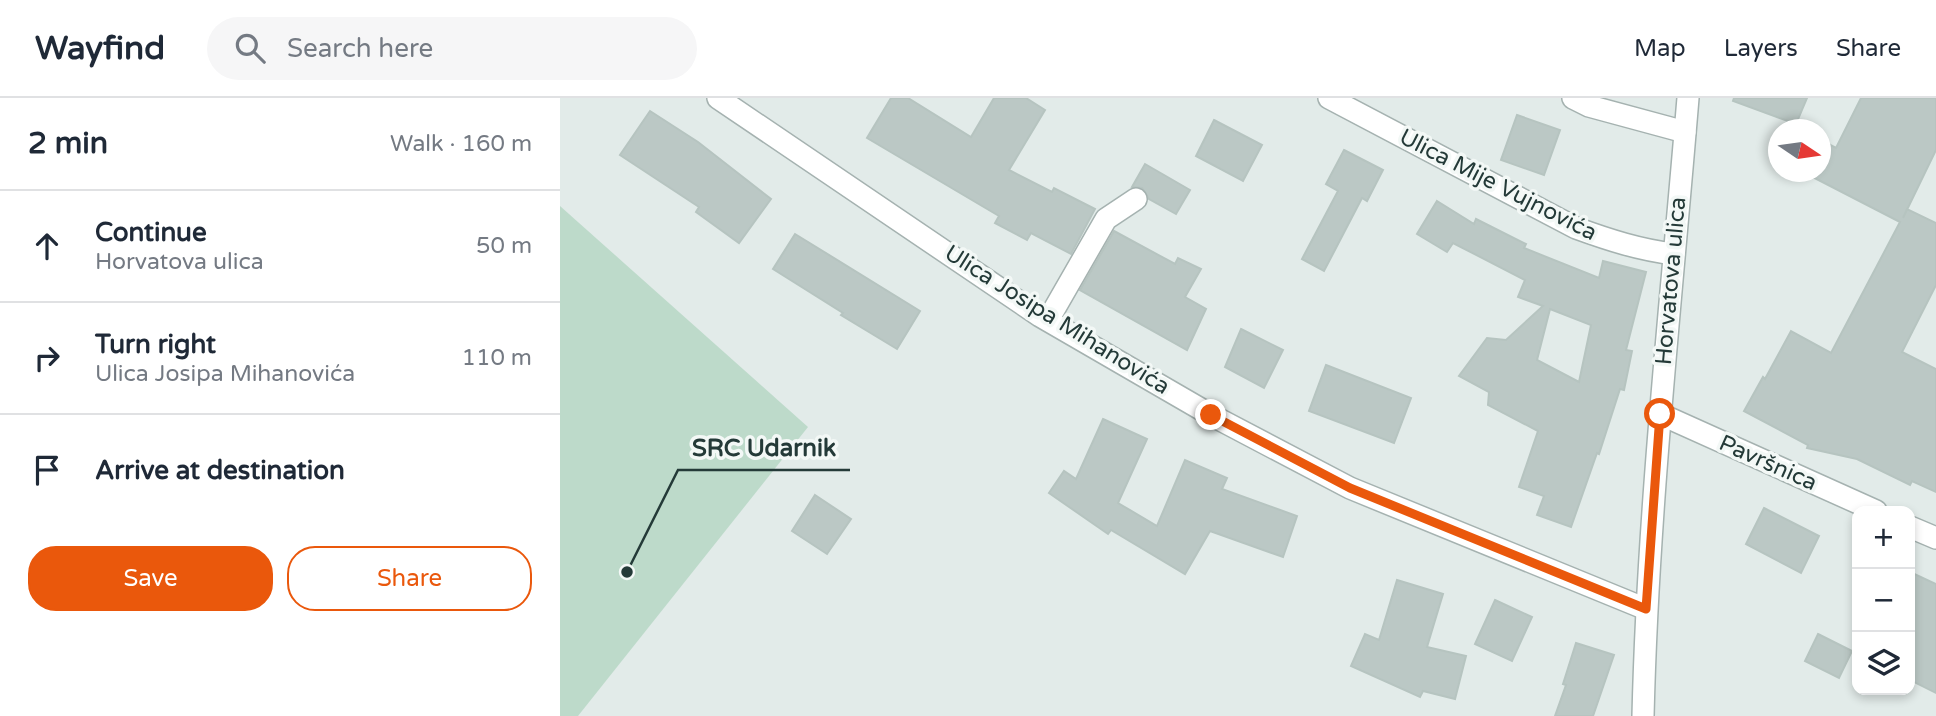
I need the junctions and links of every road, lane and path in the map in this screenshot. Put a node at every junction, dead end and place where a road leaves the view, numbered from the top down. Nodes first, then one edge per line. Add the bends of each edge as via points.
1 (718, 98) edge
2 (1329, 98) edge
3 (1573, 98) edge
4 (1688, 98) edge
5 (1685, 132) junction
6 (1136, 199) dead end
7 (1674, 254) junction
8 (1048, 320) junction
9 (1660, 414) junction
10 (1864, 506) edge
11 (1915, 529) edge
12 (1936, 538) edge
13 (1646, 609) junction
14 (1643, 716) edge

1 - 8 street, Ulica Josipa Mihanovića
2 - 7 street, Ulica Mije Vujnovića via 1576,228
3 - 5 street
4 - 5 street, Horvatova ulica
5 - 7 street, Horvatova ulica
6 - 8 street via 1106,219
7 - 9 street, Horvatova ulica
8 - 13 street, Ulica Josipa Mihanovića via 1211,415 1350,488
9 - 10 street, Pavršnica
9 - 13 street, Horvatova ulica
11 - 12 street
13 - 14 street, Horvatova ulica

